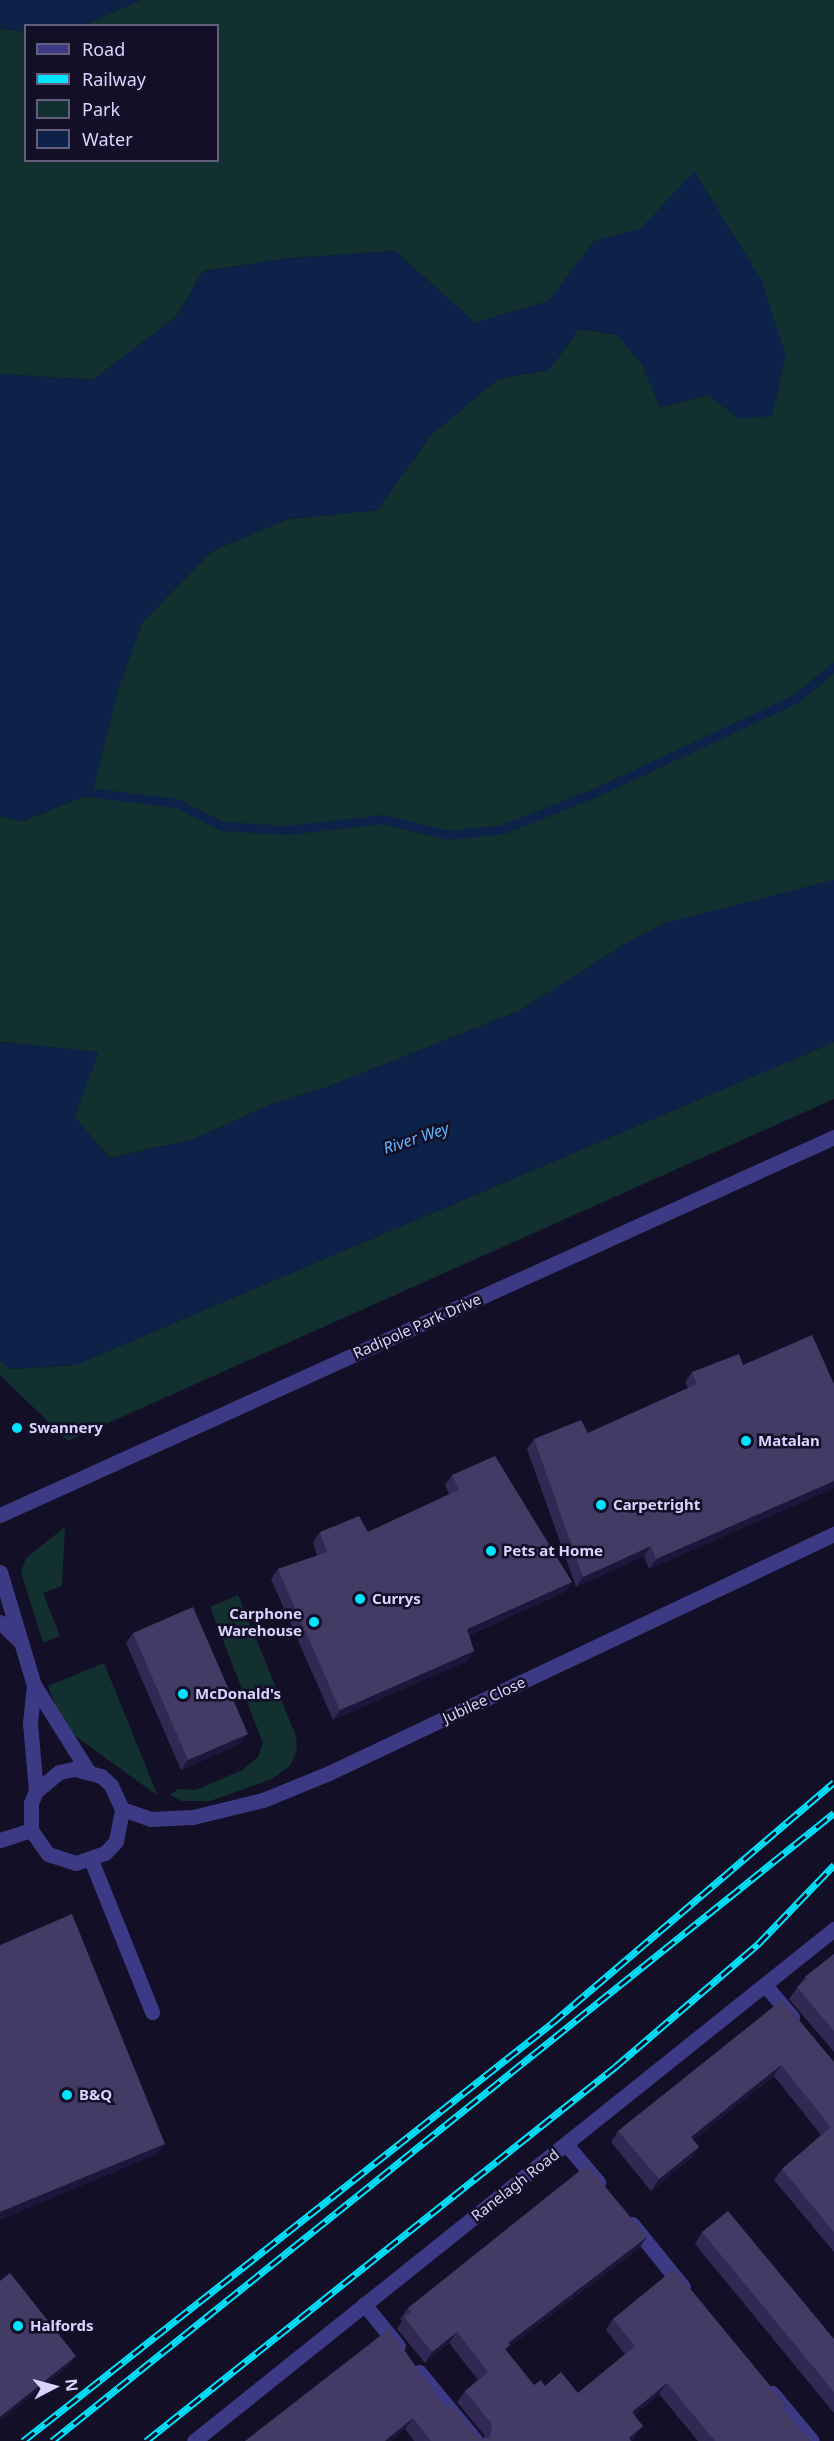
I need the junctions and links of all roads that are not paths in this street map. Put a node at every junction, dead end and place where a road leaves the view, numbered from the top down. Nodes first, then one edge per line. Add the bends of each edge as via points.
1 (834, 1137) edge
2 (0, 1515) edge
3 (834, 1534) edge
4 (0, 1572) edge
5 (0, 1622) edge
6 (24, 1645) junction
7 (34, 1685) junction
8 (88, 1771) junction
9 (36, 1791) junction
10 (122, 1809) junction
11 (31, 1830) junction
12 (0, 1840) edge
13 (91, 1860) junction
14 (834, 1929) edge
15 (765, 1985) junction
16 (152, 2012) dead end
17 (804, 2031) edge
18 (566, 2144) junction
19 (609, 2196) edge
20 (623, 2213) edge
21 (695, 2300) edge
22 (364, 2304) junction
23 (761, 2379) edge
24 (195, 2441) edge
25 (476, 2441) edge
26 (812, 2441) edge

1 - 2 street, Radipole Park Drive
3 - 10 street, Jubilee Close via 329,1773 263,1800 193,1817 151,1819
4 - 6 street
5 - 6 street
6 - 7 street
7 - 8 street
7 - 9 street via 30,1723
8 - 9 street via 59,1772
8 - 10 street via 111,1785
9 - 11 street via 30,1810
10 - 13 street via 116,1841
11 - 12 street
11 - 13 street via 38,1843 55,1857 76,1863
13 - 16 street
14 - 15 street, Ranelagh Road
15 - 17 street
15 - 18 street, Ranelagh Road
18 - 19 street
18 - 22 street, Ranelagh Road
20 - 21 street
22 - 24 street, Ranelagh Road
22 - 25 street
23 - 26 street

